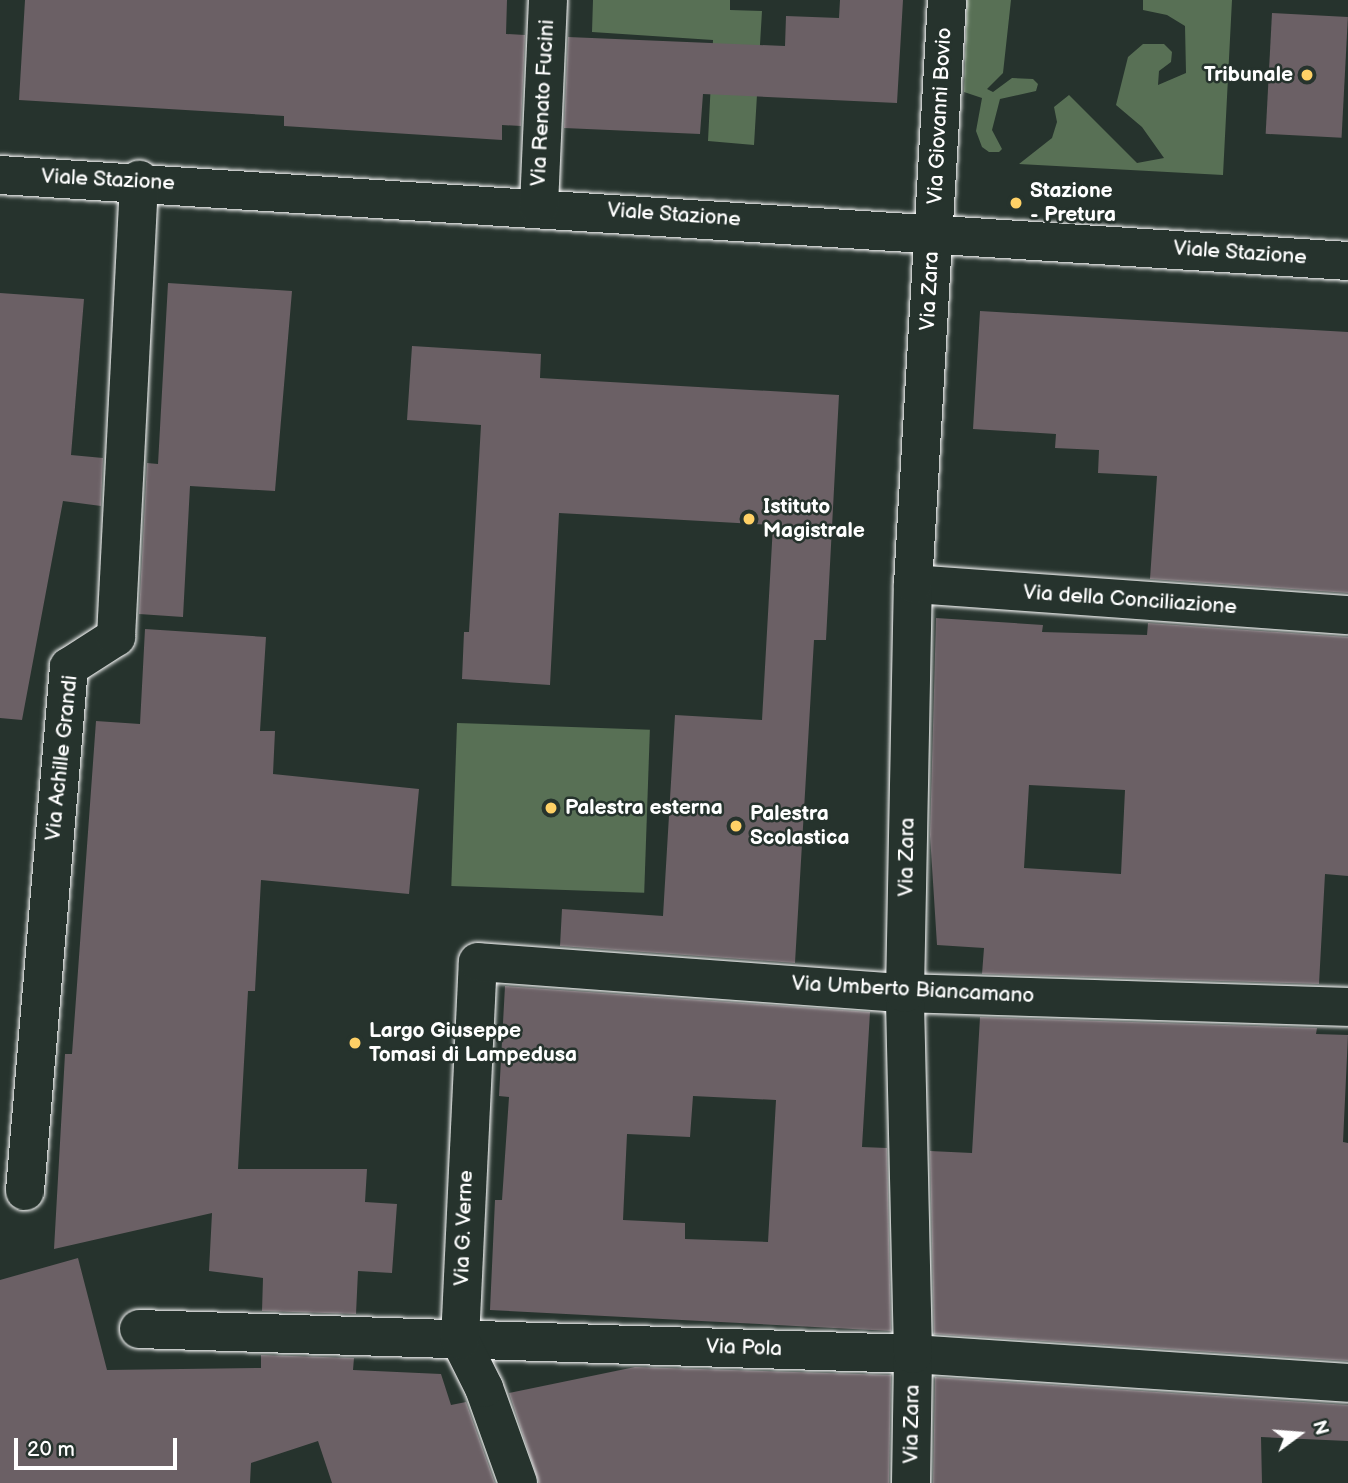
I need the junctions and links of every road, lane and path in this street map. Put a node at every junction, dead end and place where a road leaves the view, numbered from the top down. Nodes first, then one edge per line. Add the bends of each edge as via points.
1 (548, 0) edge
2 (947, 0) edge
3 (0, 175) edge
4 (139, 180) junction
5 (539, 206) junction
6 (933, 232) junction
7 (1348, 261) edge
8 (913, 584) junction
9 (1348, 615) edge
10 (478, 962) joint
11 (905, 993) junction
12 (1348, 1007) edge
13 (25, 1191) dead end
14 (139, 1329) dead end
15 (460, 1340) junction
16 (913, 1354) junction
17 (1348, 1382) edge
18 (518, 1483) edge
19 (911, 1483) edge

1 - 5 street, Via Renato Fucini
2 - 6 street, Via Giovanni Bovio
3 - 4 street, Viale Stazione
4 - 5 street, Viale Stazione
4 - 13 street, Via Achille Grandi via 116,637 69,667
5 - 6 street, Viale Stazione
6 - 7 street, Viale Stazione
6 - 8 street, Via Zara
8 - 9 street, Via della Conciliazione
8 - 11 street, Via Zara
10 - 11 street, Via Umberto Biancamano
10 - 15 street, Via G. Verne
11 - 12 street, Via Umberto Biancamano
11 - 16 street, Via Zara
14 - 15 street, Via Pola
15 - 16 street, Via Pola
15 - 18 street, Via G. Verne via 484,1388
16 - 17 street, Via Pola
16 - 19 street, Via Zara

